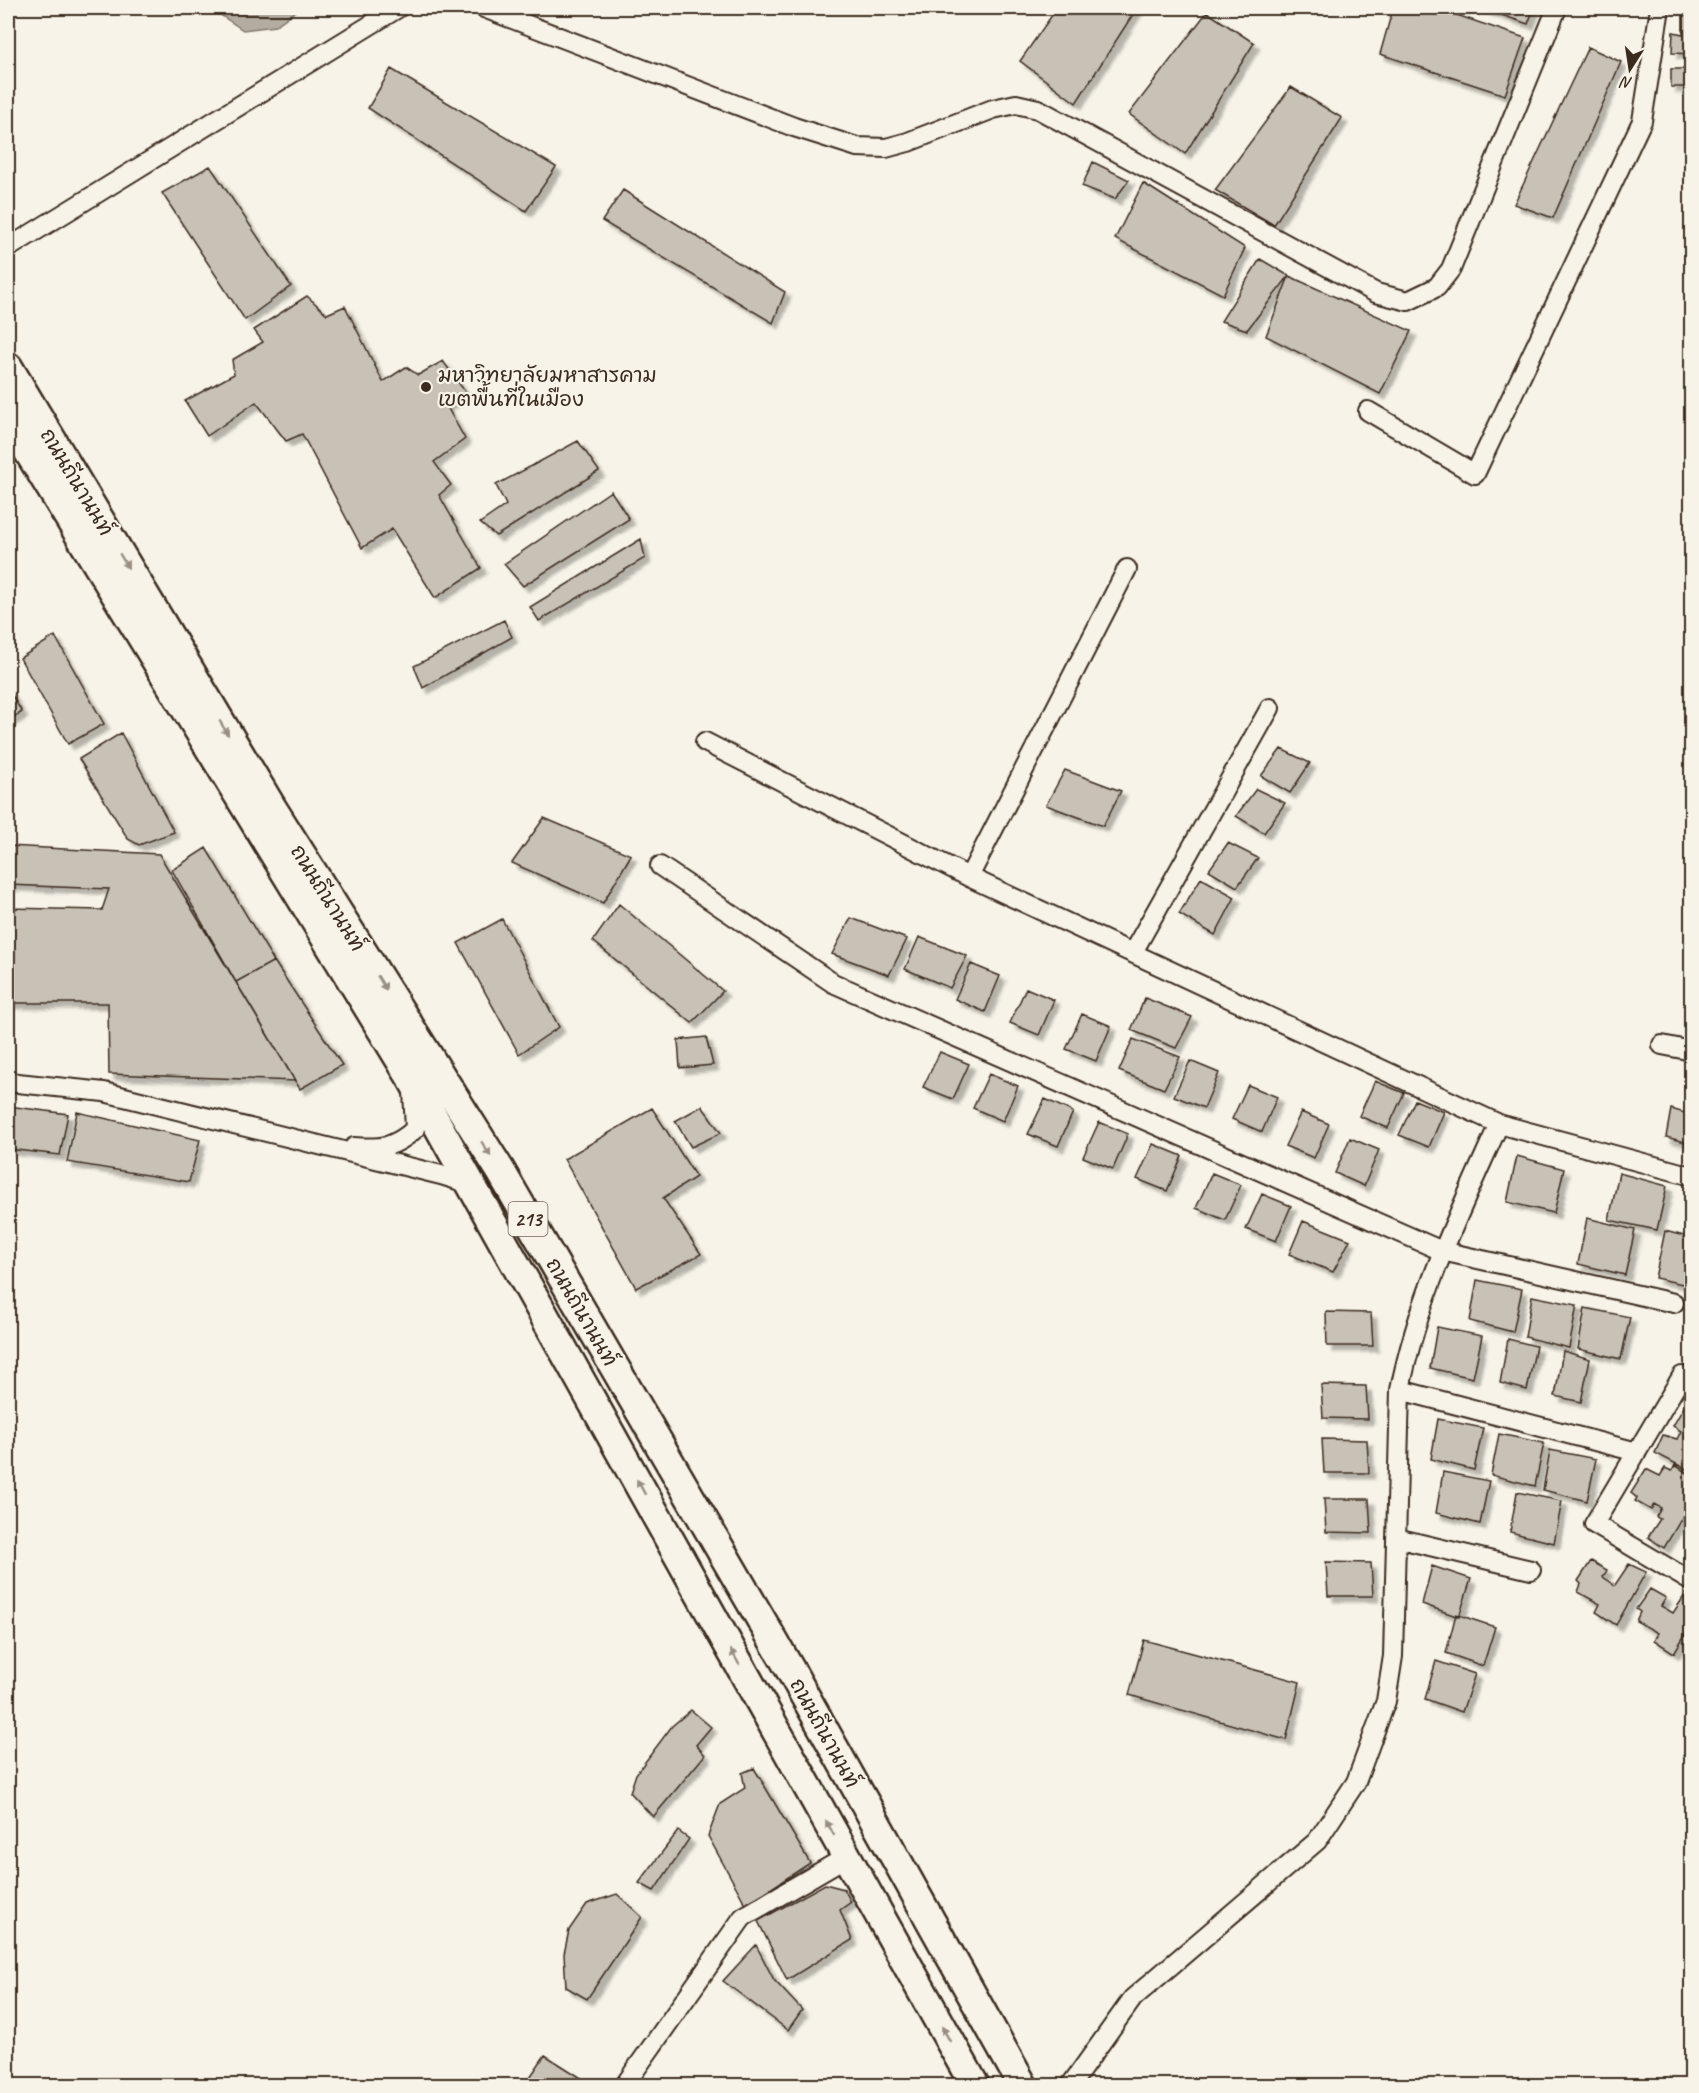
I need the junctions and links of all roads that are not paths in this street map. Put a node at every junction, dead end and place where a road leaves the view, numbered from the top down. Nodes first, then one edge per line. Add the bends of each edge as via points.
1 (398, 8) edge
2 (484, 8) edge
3 (1557, 8) edge
4 (1660, 8) edge
5 (8, 248) edge
6 (8, 367) edge
7 (1368, 411) dead end
8 (8, 418) edge
9 (1127, 569) dead end
10 (1270, 708) dead end
11 (705, 742) dead end
12 (660, 866) dead end
13 (969, 877) junction
14 (1133, 952) junction
15 (1662, 1045) dead end
16 (1692, 1051) edge
17 (412, 1079) junction
18 (8, 1082) edge
19 (1498, 1124) junction
20 (319, 1145) junction
21 (1692, 1176) edge
22 (472, 1185) junction
23 (1442, 1251) junction
24 (1674, 1303) dead end
25 (1692, 1381) edge
26 (1400, 1390) junction
27 (1637, 1452) junction
28 (1396, 1538) junction
29 (1531, 1570) dead end
30 (1692, 1582) edge
31 (846, 1857) junction
32 (624, 2085) edge
33 (975, 2085) edge
34 (1023, 2085) edge
35 (1070, 2085) edge

1 - 5 street
2 - 3 street via 794,127 857,147 886,148 1016,104 1038,109 1376,293 1408,301 1437,287 1450,269
4 - 7 street via 1642,121 1475,474
6 -> 34 main road, ถนนถีนานนท์ / 213 via 272,808 500,1170 791,1671
8 - 17 main road, ถนนถีนานนท์ / 213
9 - 13 street
10 - 14 street
11 - 13 street
12 - 23 street via 833,983
13 - 14 street
14 - 19 street
15 - 16 street
17 - 20 street via 415,1129 400,1143 372,1148
17 - 22 main road, ถนนถีนานนท์ / 213
18 - 20 street via 104,1092
19 - 21 street
19 - 23 street
20 - 22 street
31 -> 22 main road, ถนนถีนานนท์ / 213
23 - 24 street
23 - 26 street via 1408,1347
25 - 27 street via 1682,1376
26 - 27 street
26 - 28 street
27 - 30 street via 1594,1524
28 - 29 street
28 - 35 street via 1393,1656 1386,1701 1356,1782 1317,1841 1133,1998
31 - 32 street via 743,1917
33 -> 31 main road, ถนนถีนานนท์ / 213

